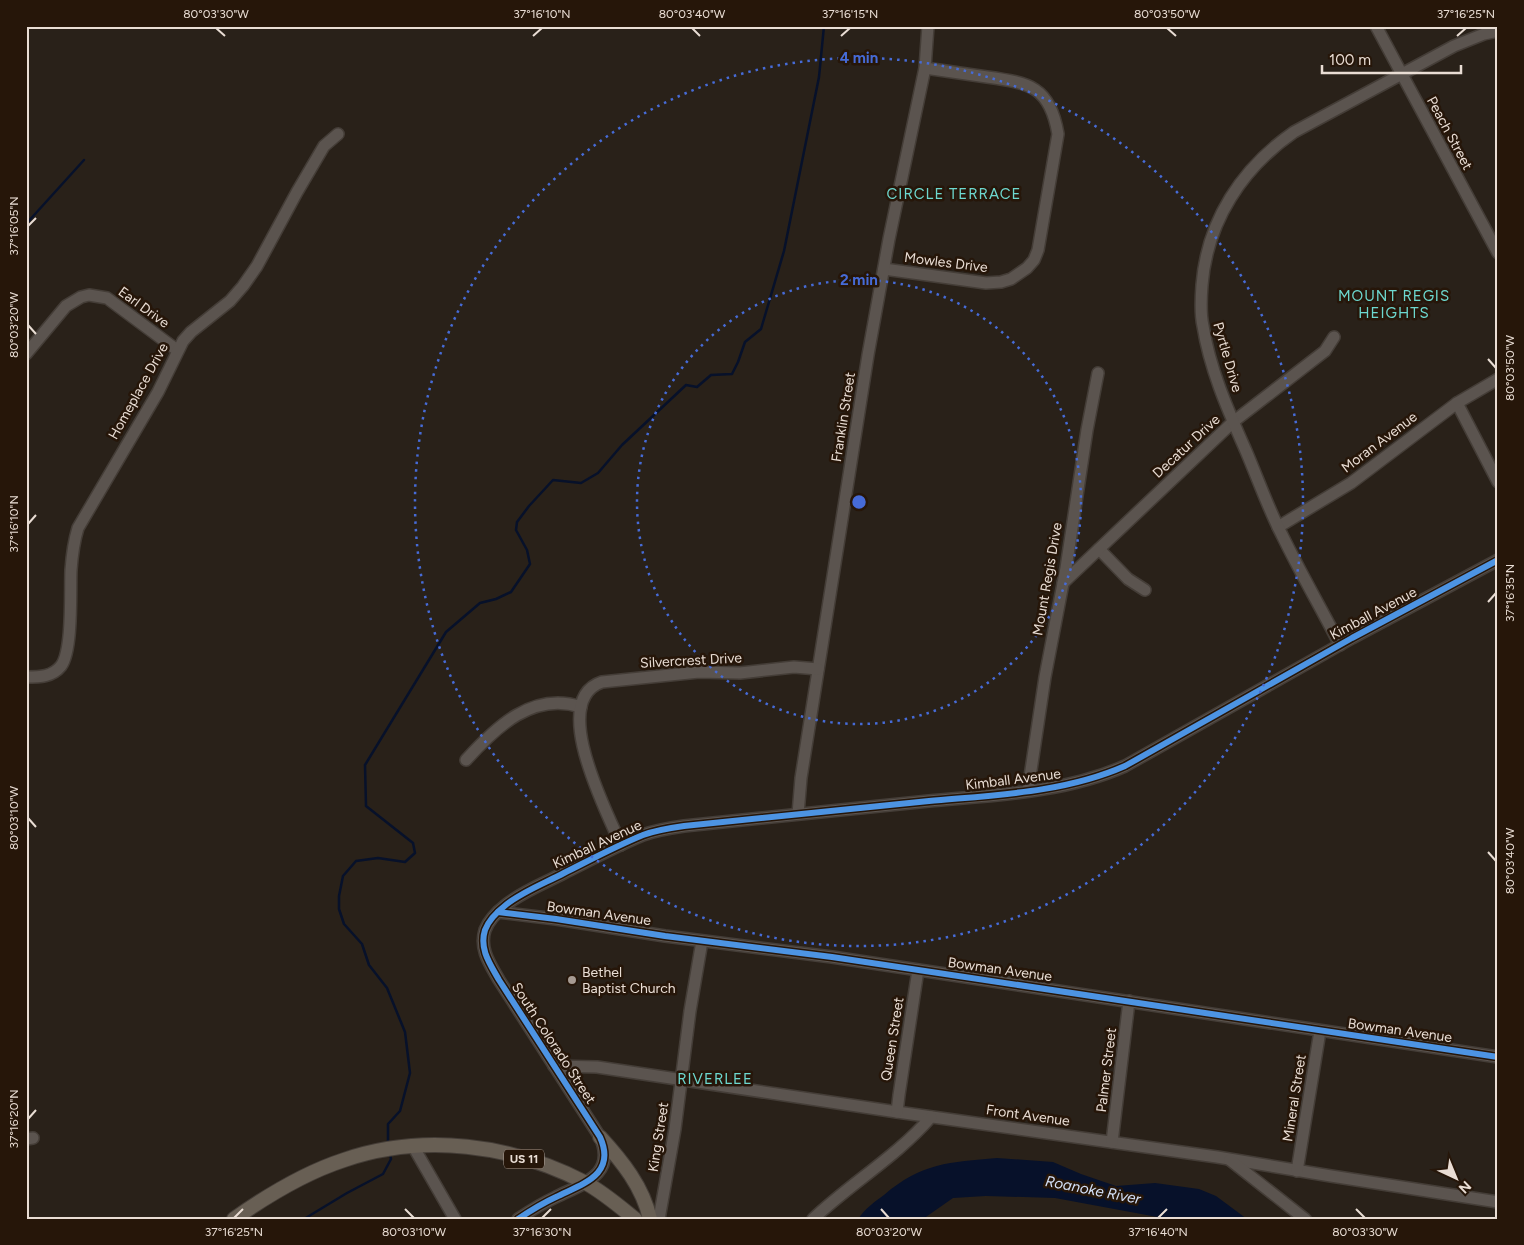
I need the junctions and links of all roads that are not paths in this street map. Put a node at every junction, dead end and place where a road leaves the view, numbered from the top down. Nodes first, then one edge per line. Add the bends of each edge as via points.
1 (928, 26) edge
2 (1376, 26) edge
3 (1498, 31) edge
4 (925, 68) junction
5 (1402, 74) junction
6 (338, 134) dead end
7 (1498, 254) edge
8 (884, 269) junction
9 (1334, 337) dead end
10 (177, 350) junction
11 (26, 354) edge
12 (1098, 373) dead end
13 (1498, 379) edge
14 (1457, 403) junction
15 (1233, 422) junction
16 (1498, 482) edge
17 (1278, 527) junction
18 (1099, 549) junction
19 (1498, 560) edge
20 (1063, 583) junction
21 (1145, 590) dead end
22 (1340, 645) junction
23 (818, 669) junction
24 (26, 677) edge
25 (581, 708) junction
26 (466, 760) dead end
27 (1028, 790) junction
28 (798, 814) junction
29 (621, 845) junction
30 (498, 912) junction
31 (702, 940) junction
32 (918, 970) junction
33 (1129, 1001) junction
34 (1320, 1031) junction
35 (1498, 1057) edge
36 (554, 1066) junction
37 (681, 1081) junction
38 (898, 1112) junction
39 (931, 1117) junction
40 (600, 1137) junction
41 (1112, 1142) junction
42 (414, 1146) junction
43 (1229, 1159) junction
44 (1297, 1171) junction
45 (586, 1184) junction
46 (1498, 1202) edge
47 (234, 1219) edge
48 (456, 1219) edge
49 (518, 1219) edge
50 (635, 1219) edge
51 (650, 1219) edge
52 (658, 1219) edge
53 (812, 1219) edge
54 (1305, 1219) edge

1 - 4 street, Franklin Street
2 - 5 street, Peach Street
3 - 5 street, Pyrtle Drive via 1467,40
4 - 8 street, Franklin Street
4 - 8 street, Mowles Drive via 1019,82 1038,91 1049,104 1058,134 1038,250 1019,275 1001,282 986,283
5 - 7 street, Peach Street
5 - 15 street, Pyrtle Drive via 1277,143 1243,178 1218,219 1203,269 1202,324 1216,378
6 - 10 street, Homeplace Drive via 324,146 257,266 242,286 191,332
8 - 23 street, Franklin Street
9 - 15 street, Decatur Drive via 1326,351
10 - 11 street, Earl Drive via 107,298 90,295 66,306
10 - 24 street, Homeplace Drive via 158,392 78,528 74,540 65,660 48,676
12 - 20 street, Mount Regis Drive
13 - 14 street, Moran Avenue
14 - 16 street
14 - 17 street, Moran Avenue via 1371,469
15 - 17 street, Pyrtle Drive
15 - 18 street, Decatur Drive
17 - 22 street, Pyrtle Drive
18 - 20 street, Decatur Drive
18 - 21 street via 1128,579
19 - 22 street, Kimball Avenue
20 - 27 street, Mount Regis Drive
22 - 27 street, Kimball Avenue via 1125,766 1066,786
23 - 25 street, Silvercrest Drive via 794,667 740,673 699,672 602,682 587,691
23 - 28 street, Franklin Street
25 - 26 street via 559,702 527,710 497,729
25 - 29 street, Silvercrest Drive via 582,737 590,774
27 - 28 street, Kimball Avenue
28 - 29 street, Kimball Avenue via 684,826 644,835
29 - 30 street, Kimball Avenue via 524,893
30 - 31 street, Bowman Avenue
30 - 36 street, South Colorado Street via 485,932 487,959
31 - 32 street, Bowman Avenue
31 - 37 street, King Street
32 - 33 street, Bowman Avenue
32 - 38 street, Queen Street
33 - 34 street, Bowman Avenue
33 - 41 street, Palmer Street
34 - 35 street, Bowman Avenue
34 - 44 street, Mineral Street
36 - 37 street, Front Avenue via 597,1067
36 - 40 street, South Colorado Street
37 - 38 street, Front Avenue
37 - 52 street, King Street
38 - 39 street, Front Avenue
39 - 41 street, Front Avenue
39 - 53 street via 902,1148
40 - 45 street, South Colorado Street via 605,1151 603,1165
40 - 51 main road via 622,1161 648,1206
41 - 43 street, Front Avenue
42 - 45 main road, US 11 via 452,1146 505,1154 564,1173
42 - 47 main road, US 11 via 382,1150 315,1171
42 - 48 street
43 - 44 street, Front Avenue
43 - 54 street
44 - 46 street, Front Avenue
45 - 49 street via 553,1198
45 - 50 main road, US 11

